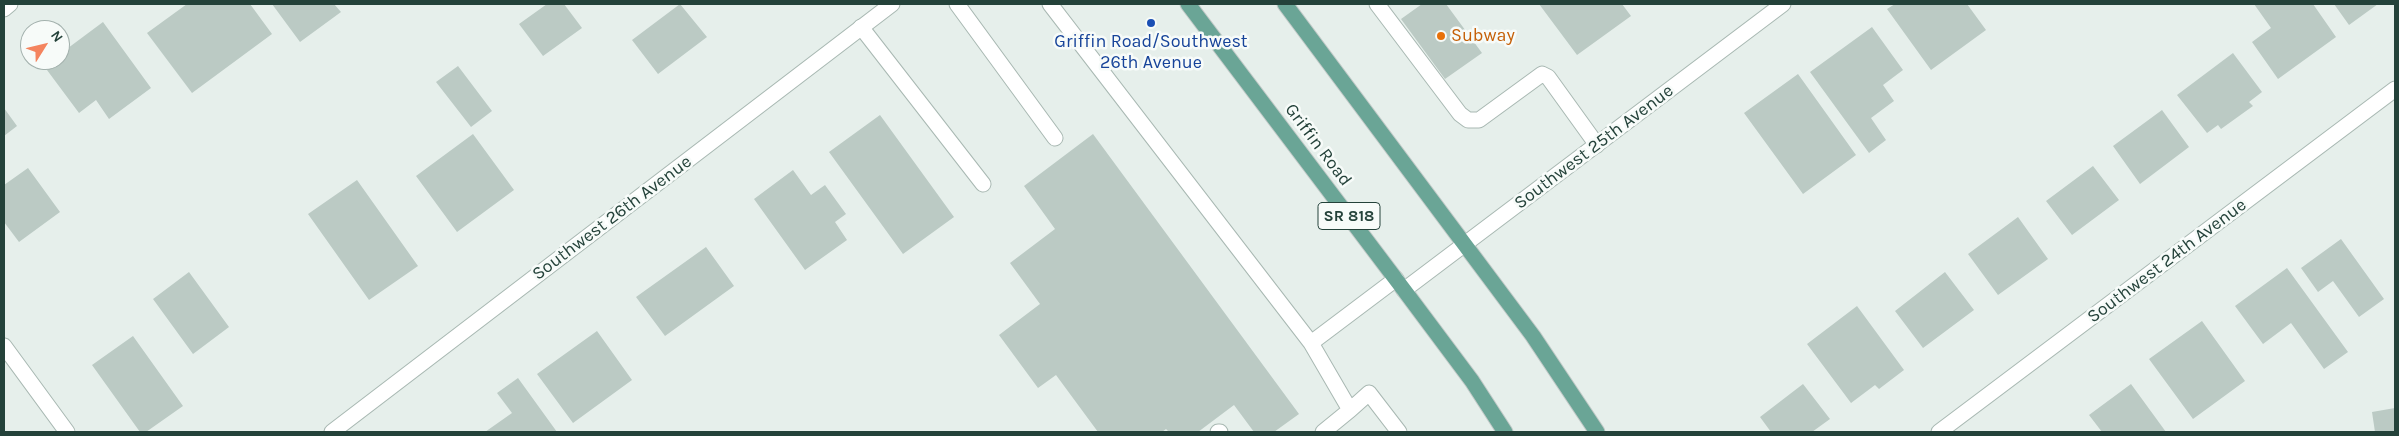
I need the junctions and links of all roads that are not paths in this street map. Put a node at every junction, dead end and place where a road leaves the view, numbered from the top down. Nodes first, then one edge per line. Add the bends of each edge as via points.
1 (10, 4) edge
2 (892, 4) edge
3 (957, 4) edge
4 (1050, 4) edge
5 (1188, 4) edge
6 (1285, 4) edge
7 (1377, 4) edge
8 (1783, 4) edge
9 (4, 9) edge
10 (861, 28) junction
11 (2395, 89) edge
12 (1055, 138) dead end
13 (1597, 145) junction
14 (983, 184) dead end
15 (1465, 244) junction
16 (1400, 284) junction
17 (1311, 343) junction
18 (4, 346) edge
19 (1350, 410) junction
20 (67, 432) edge
21 (332, 432) edge
22 (1323, 432) edge
23 (1399, 432) edge
24 (1505, 432) edge
25 (1597, 432) edge
26 (1939, 432) edge

1 - 9 street
2 - 10 street, Southwest 26th Avenue
3 - 12 street
4 - 17 street
5 - 16 main road, Griffin Road / SR 818
6 - 15 main road
7 - 13 street via 1460,114 1468,120 1479,120 1542,74 1548,77
8 - 13 street, Southwest 25th Avenue
10 - 14 street
10 - 21 street, Southwest 26th Avenue
11 - 26 street, Southwest 24th Avenue
13 - 15 street, Southwest 25th Avenue
15 - 16 street, Southwest 25th Avenue
15 - 25 main road via 1533,336
16 - 17 street, Southwest 25th Avenue
16 - 24 main road, Griffin Road / SR 818 via 1472,381
17 - 19 street
18 - 20 street
19 - 22 street
19 - 23 street via 1369,393

